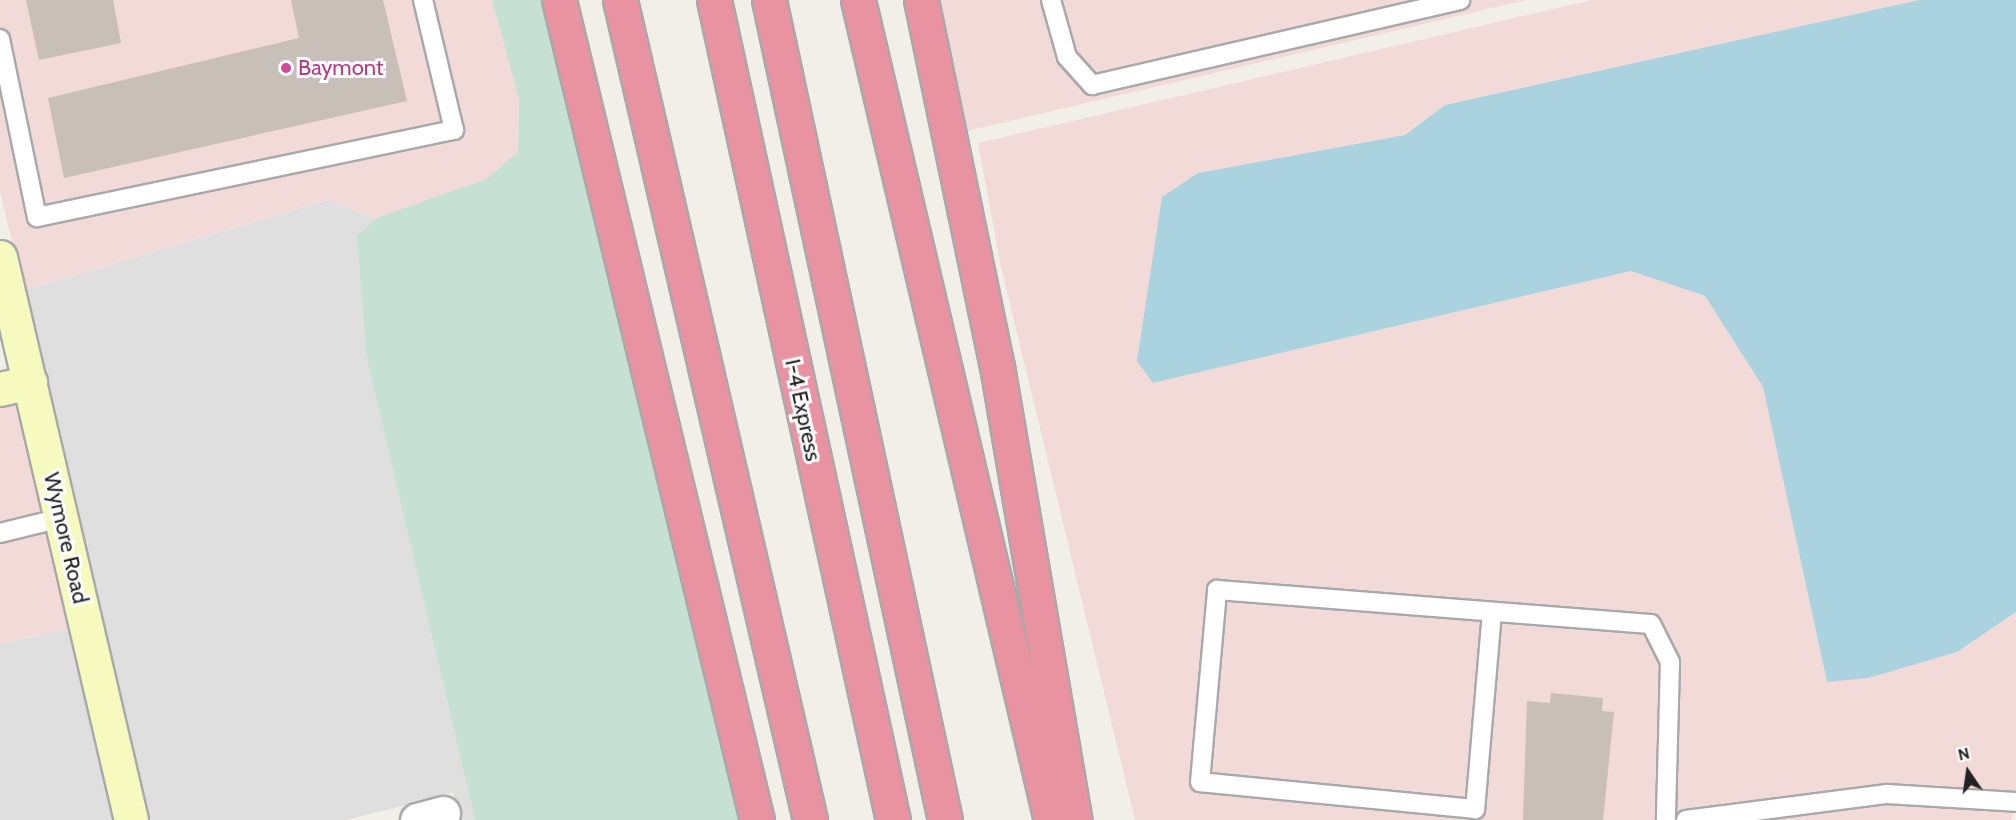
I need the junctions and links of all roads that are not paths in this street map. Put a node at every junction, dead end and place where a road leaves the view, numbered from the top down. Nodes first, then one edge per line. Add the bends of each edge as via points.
1 (423, 0) edge
2 (559, 0) edge
3 (620, 0) edge
4 (714, 0) edge
5 (769, 0) edge
6 (858, 0) edge
7 (921, 0) edge
8 (1051, 0) edge
9 (1460, 0) edge
10 (0, 39) edge
11 (0, 257) edge
12 (15, 386) edge
13 (61, 518) junction
14 (0, 533) edge
15 (1492, 612) junction
16 (2016, 802) edge
17 (131, 820) edge
18 (757, 820) edge
19 (810, 820) edge
20 (893, 820) edge
21 (945, 820) edge
22 (1051, 820) edge
23 (1075, 820) edge
24 (1666, 820) edge
25 (1686, 820) edge

1 - 10 lane via 454,130 37,217
2 - 18 highway
3 - 19 highway
4 - 20 highway, I-4 Express
5 - 21 highway
6 - 22 highway
7 - 23 highway via 997,366
8 - 9 lane via 1067,57 1092,85
11 - 12 main road, Wymore Road
12 - 13 main road, Wymore Road
13 - 14 lane
13 - 17 main road, Wymore Road
15 - 15 lane via 1217,590 1200,782 1475,808
15 - 24 lane via 1651,624 1670,662
16 - 25 lane via 1887,794

